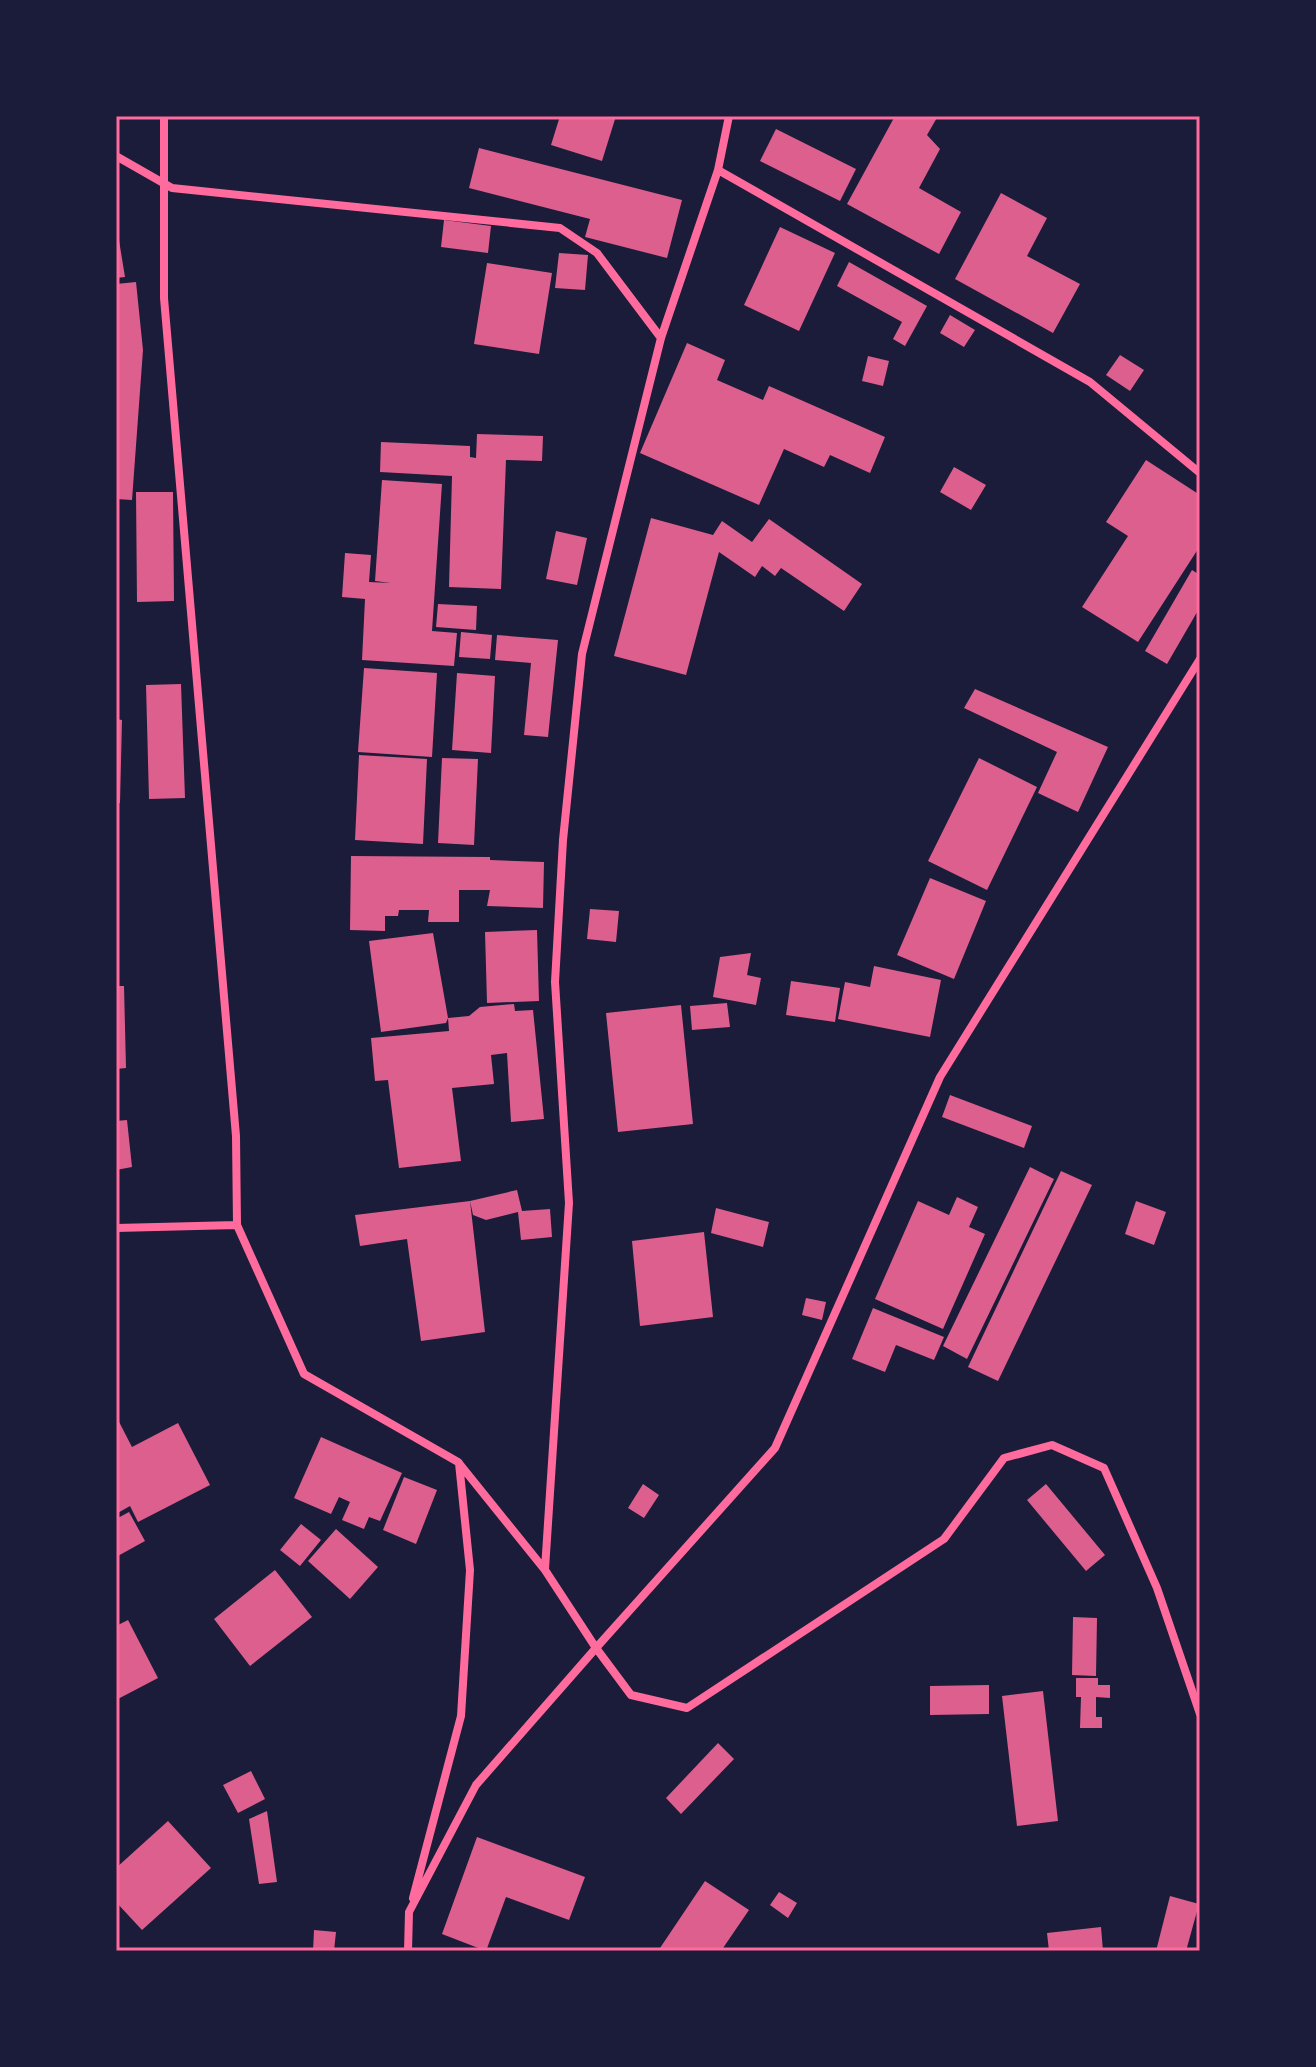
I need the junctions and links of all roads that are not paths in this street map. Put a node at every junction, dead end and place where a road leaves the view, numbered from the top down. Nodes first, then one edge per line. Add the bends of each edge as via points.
1 (164, 116) edge
2 (729, 116) edge
3 (116, 156) edge
4 (718, 170) junction
5 (164, 183) junction
6 (661, 338) junction
7 (1200, 473) edge
8 (1200, 659) edge
9 (237, 1225) junction
10 (116, 1228) edge
11 (458, 1462) junction
12 (545, 1570) junction
13 (596, 1648) junction
14 (1200, 1714) edge
15 (409, 1912) junction
16 (408, 1951) edge

1 - 5 street
2 - 4 street
3 - 5 street
4 - 6 street
4 - 7 street via 1090,382
5 - 6 street via 172,188 560,228 597,253
5 - 9 street via 164,298 235,1120
6 - 12 street via 582,654 563,840 555,982 569,1203
8 - 13 street via 940,1077 775,1448
9 - 10 street
9 - 11 street via 304,1374
11 - 12 street
11 - 15 street via 470,1570 461,1716
12 - 13 street
13 - 14 street via 631,1695 687,1708 944,1539 1004,1458 1052,1445 1104,1468 1157,1588
13 - 15 street via 476,1785
15 - 16 street

